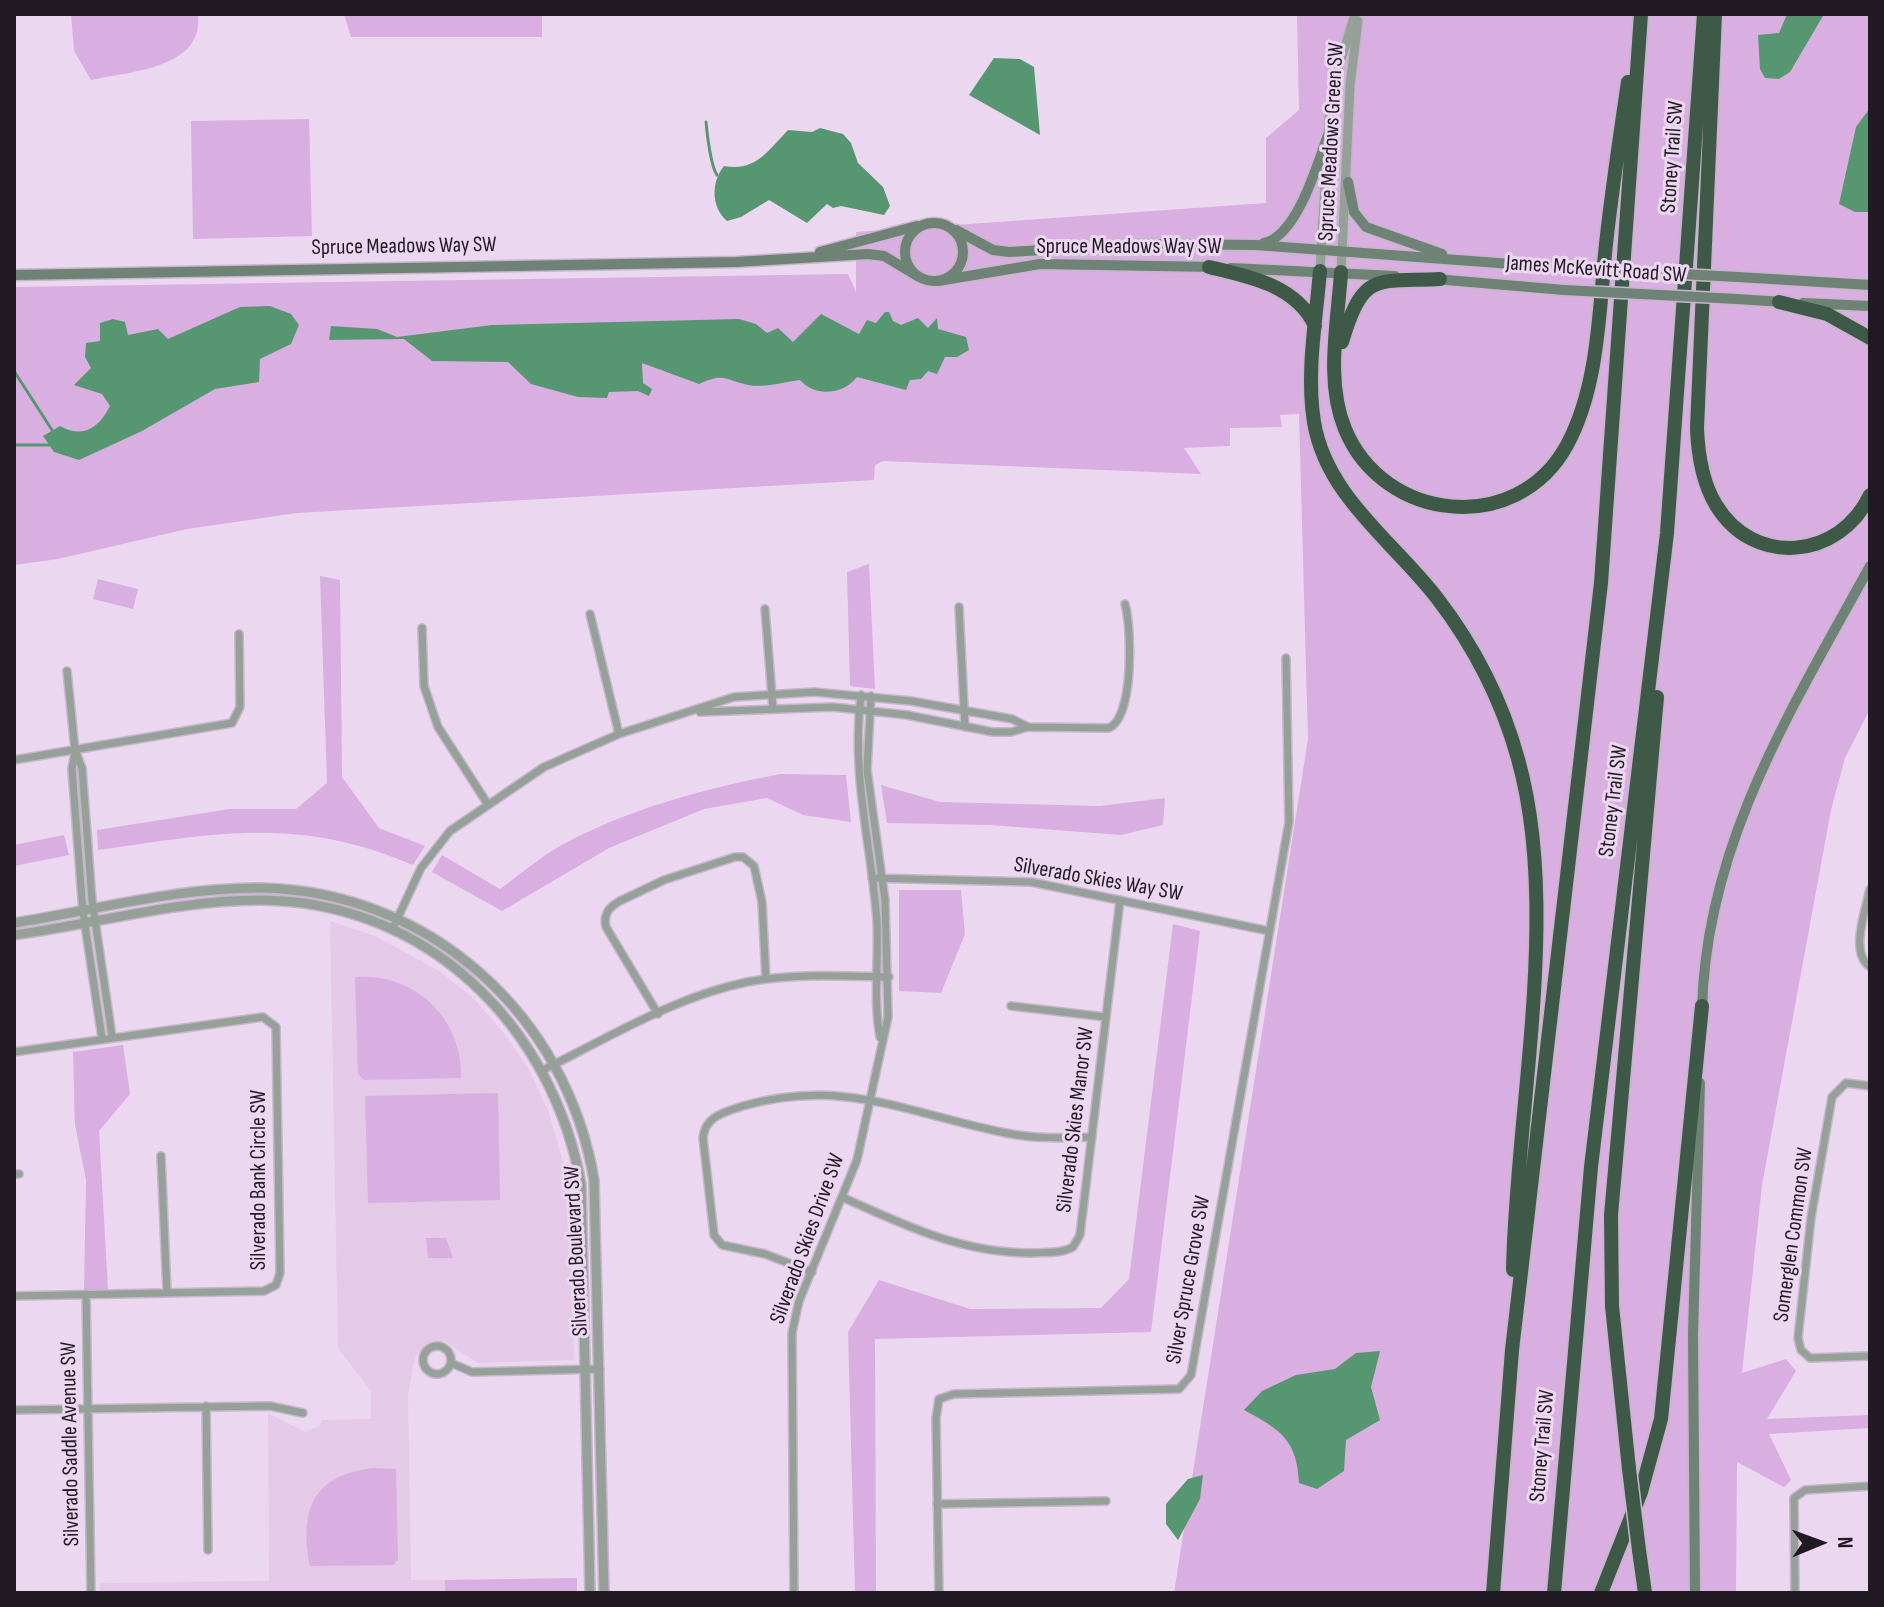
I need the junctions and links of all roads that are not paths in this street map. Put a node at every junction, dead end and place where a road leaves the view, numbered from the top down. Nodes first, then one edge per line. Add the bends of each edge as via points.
1 (1357, 14) edge
2 (1640, 14) edge
3 (1704, 14) edge
4 (1715, 14) edge
5 (1328, 135) junction
6 (1348, 182) junction
7 (925, 223) junction
8 (955, 231) junction
9 (1256, 245) junction
10 (1322, 251) junction
11 (1343, 252) junction
12 (795, 259) junction
13 (1463, 260) junction
14 (1209, 267) junction
15 (1320, 271) junction
16 (1341, 272) junction
17 (14, 275) edge
18 (919, 277) junction
19 (1440, 279) junction
20 (938, 281) junction
21 (1870, 285) edge
22 (1779, 302) junction
23 (1870, 306) edge
24 (1315, 326) junction
25 (1870, 338) edge
26 (1335, 366) junction
27 (1870, 495) edge
28 (1667, 533) junction
29 (1870, 566) edge
30 (1125, 604) dead end
31 (959, 607) dead end
32 (765, 609) dead end
33 (590, 614) dead end
34 (422, 628) dead end
35 (239, 634) dead end
36 (1286, 658) dead end
37 (67, 671) dead end
38 (771, 694) junction
39 (861, 695) junction
40 (871, 696) junction
41 (773, 709) junction
42 (859, 709) junction
43 (870, 710) junction
44 (690, 712) junction
45 (963, 713) junction
46 (965, 727) junction
47 (1028, 727) junction
48 (619, 734) junction
49 (75, 750) junction
50 (14, 760) edge
51 (487, 803) junction
52 (872, 878) junction
53 (883, 878) junction
54 (1870, 889) edge
55 (1120, 900) junction
56 (88, 911) junction
57 (397, 919) junction
58 (14, 923) edge
59 (90, 923) junction
60 (392, 930) junction
61 (1269, 931) junction
62 (14, 935) edge
63 (1870, 967) edge
64 (878, 977) junction
65 (889, 977) junction
66 (766, 979) junction
67 (1011, 1006) dead end
68 (1702, 1006) junction
69 (658, 1014) junction
70 (1106, 1017) junction
71 (112, 1036) junction
72 (102, 1038) junction
73 (882, 1043) junction
74 (14, 1052) edge
75 (555, 1064) junction
76 (543, 1070) junction
77 (1870, 1086) edge
78 (872, 1098) junction
79 (1092, 1137) junction
80 (161, 1156) dead end
81 (844, 1198) junction
82 (812, 1272) junction
83 (167, 1293) junction
84 (86, 1294) junction
85 (14, 1296) edge
86 (1512, 1350) junction
87 (1870, 1356) edge
88 (451, 1363) dead end
89 (600, 1369) junction
90 (586, 1370) junction
91 (206, 1406) junction
92 (88, 1408) junction
93 (14, 1410) edge
94 (303, 1413) dead end
95 (588, 1476) junction
96 (602, 1476) junction
97 (1870, 1486) edge
98 (1106, 1501) dead end
99 (937, 1504) junction
100 (208, 1550) dead end
101 (91, 1593) edge
102 (590, 1593) edge
103 (604, 1593) edge
104 (794, 1593) edge
105 (939, 1593) edge
106 (1493, 1593) edge
107 (1554, 1593) edge
108 (1601, 1593) edge
109 (1645, 1593) edge
110 (1695, 1593) edge
111 (1795, 1593) edge

1 - 5 street, Spruce Meadows Green SW via 1336,79
1 - 6 street, Spruce Meadows Green SW
2 - 26 highway via 1591,366 1575,430 1555,463 1530,488 1499,503 1452,507 1414,500 1376,474 1351,442 1338,406
2 - 86 highway, Stoney Trail SW via 1613,433 1589,702
3 - 28 highway, Stoney Trail SW
4 - 27 highway via 1697,428 1701,467 1721,513 1747,537 1772,548 1826,541 1855,520
5 - 9 main road via 1288,228 1274,241
5 - 10 street, Spruce Meadows Green SW
6 - 11 street, Spruce Meadows Green SW
6 - 13 main road via 1354,212 1366,227
7 - 8 main road
7 - 12 main road, Spruce Meadows Way SW
7 - 18 main road via 910,235 904,252
8 - 9 main road, Spruce Meadows Way SW via 1009,252 1148,244
8 - 20 main road via 964,253 961,263 956,272
9 - 10 main road, Spruce Meadows Way SW
10 - 11 main road, James McKevitt Road SW
10 - 15 street, Spruce Meadows Green SW
11 - 13 main road, James McKevitt Road SW
11 - 16 street, Spruce Meadows Green SW
12 - 17 main road, Spruce Meadows Way SW
12 - 18 main road, Spruce Meadows Way SW via 884,256
13 - 21 main road, James McKevitt Road SW, bridge
14 - 15 main road, Spruce Meadows Way SW
14 - 20 main road, Spruce Meadows Way SW via 1040,264
14 - 24 highway via 1290,295 1307,309
15 - 16 main road, James McKevitt Road SW
15 - 24 highway
16 - 19 main road, James McKevitt Road SW
16 - 26 highway
18 - 20 main road
19 - 22 main road, James McKevitt Road SW, bridge
19 - 26 highway via 1371,285 1351,315
22 - 23 main road, James McKevitt Road SW
22 - 25 highway via 1827,314
24 - 86 highway via 1312,396 1322,450 1352,502 1434,595 1471,648 1511,735 1526,789 1536,888 1515,1192
28 - 107 highway, Stoney Trail SW via 1591,1167
28 - 109 highway, bridge via 1655,738 1611,1215 1612,1306
29 - 68 main road via 1771,751 1728,850 1704,952
30 - 47 street via 1131,643 1118,723 1104,729
31 - 45 street
32 - 38 street
33 - 48 street
34 - 51 street via 424,686 438,727
35 - 49 street via 240,707 232,723
36 - 61 street via 1289,822
37 - 49 street
38 - 39 street
38 - 41 street
38 - 44 street via 734,697
39 - 40 street
39 - 42 street, Silverado Skies Drive SW
40 - 43 street, Silverado Skies Drive SW
40 - 45 street
41 - 42 street
41 - 44 street
42 - 43 street
42 - 52 street, Silverado Skies Drive SW via 857,780
43 - 46 street
43 - 53 street, Silverado Skies Drive SW via 868,789
44 - 48 street
45 - 46 street
45 - 47 street via 1012,719
46 - 47 street via 1011,732
48 - 51 street via 544,767
49 - 50 street
49 - 56 street via 82,768
51 - 57 street via 429,855
52 - 53 street, Silverado Skies Way SW
52 - 64 street, Silverado Skies Drive SW
53 - 55 street, Silverado Skies Way SW via 1031,882
53 - 65 street, Silverado Skies Drive SW
54 - 63 street via 1859,949
55 - 61 street, Silverado Skies Way SW
55 - 70 street, Silverado Skies Manor SW
56 - 57 street, Silverado Boulevard SW via 214,891 273,889 350,901
56 - 58 street, Silverado Boulevard SW
56 - 59 street
57 - 60 street
57 - 75 street, Silverado Boulevard SW via 432,936 484,974 523,1016
59 - 60 street, Silverado Boulevard SW via 263,900 333,909
59 - 62 street, Silverado Boulevard SW
59 - 71 street
59 - 72 street
60 - 76 street, Silverado Boulevard SW via 424,946 489,998
61 - 99 street, Silver Spruce Grove SW via 1188,1383 1172,1390 947,1395 936,1408
64 - 65 street
64 - 66 street
64 - 73 street, Silverado Skies Drive SW via 876,1015
65 - 73 street, Silverado Skies Drive SW
66 - 69 street via 718,989
66 - 69 street via 762,902 754,866 735,857 690,871 610,906 605,915 606,927
67 - 70 street
68 - 108 highway via 1661,1419 1644,1485
68 - 110 main road via 1693,1334
69 - 75 street
70 - 79 street, Silverado Skies Manor SW
71 - 72 street, Silverado Bank Circle SW
71 - 83 street, Silverado Bank Circle SW via 263,1017 276,1027 279,1279 264,1291
72 - 74 street, Silverado Bank Circle SW
73 - 78 street, Silverado Skies Drive SW
75 - 76 street
75 - 89 street, Silverado Boulevard SW via 577,1112 594,1180
76 - 90 street, Silverado Boulevard SW via 566,1121 581,1184
77 - 87 street, Somerglen Common SW via 1846,1083 1832,1097 1798,1338 1803,1353 1816,1359
78 - 79 street via 1015,1135
78 - 81 street, Silverado Skies Drive SW
78 - 82 street via 780,1097 736,1108 705,1125 712,1229 718,1241
79 - 81 street, Silverado Skies Manor SW via 1080,1235 1068,1251 1012,1253 961,1246
80 - 83 street
81 - 82 street, Silverado Skies Drive SW
82 - 104 street, Silverado Skies Drive SW via 799,1301 789,1361
83 - 84 street, Silverado Bank Circle SW
84 - 85 street, Silverado Bank Circle SW
84 - 92 street, Silverado Saddle Avenue SW
86 - 106 highway, Stoney Trail SW
88 - 90 street via 472,1372
89 - 90 street
89 - 96 street, Silverado Boulevard SW
90 - 95 street, Silverado Boulevard SW
91 - 92 street
91 - 94 street via 270,1406
91 - 100 street
92 - 93 street
92 - 101 street, Silverado Saddle Avenue SW
95 - 96 street
95 - 102 street, Silverado Boulevard SW
96 - 103 street, Silverado Boulevard SW
97 - 111 street via 1809,1489 1794,1498
98 - 99 street
99 - 105 street, Silver Spruce Grove SW

